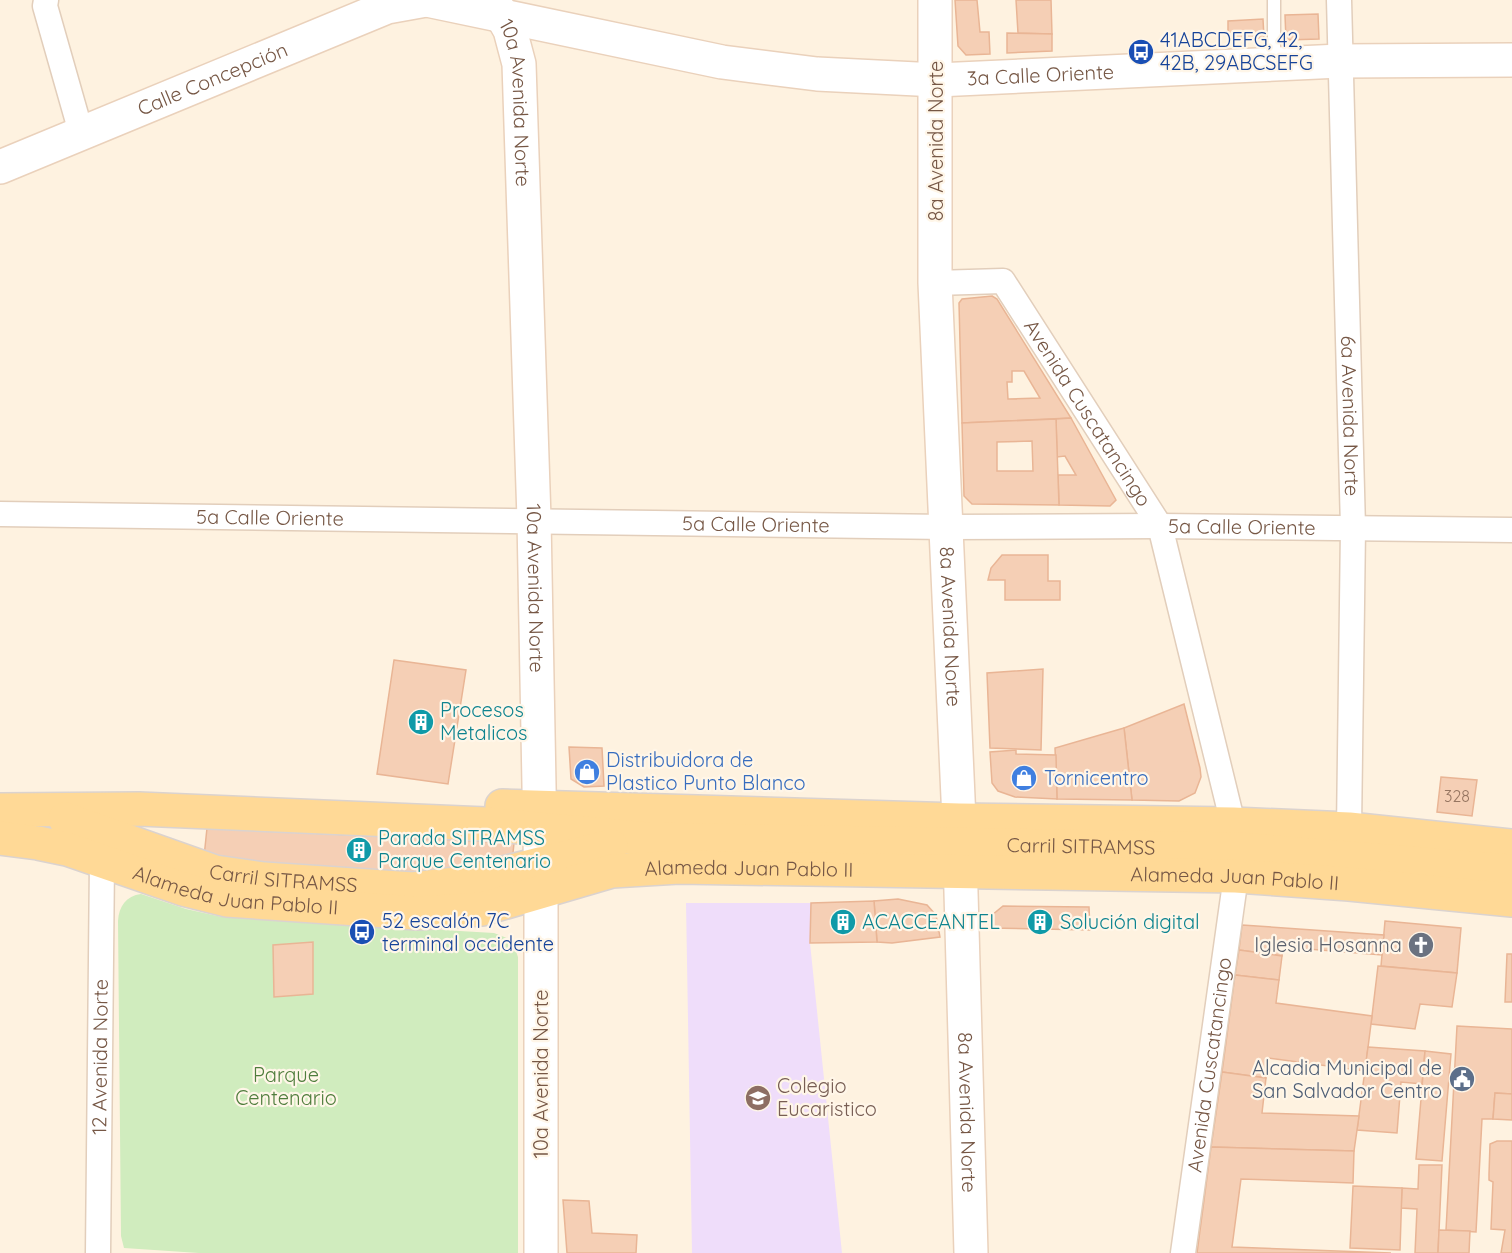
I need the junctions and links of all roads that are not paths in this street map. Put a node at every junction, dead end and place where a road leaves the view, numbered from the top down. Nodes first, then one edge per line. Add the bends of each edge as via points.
1 (45, 0) edge
2 (427, 0) edge
3 (935, 0) edge
4 (1274, 0) edge
5 (1339, 0) edge
6 (375, 7) edge
7 (498, 8) edge
8 (1512, 60) edge
9 (1340, 61) junction
10 (1274, 64) junction
11 (937, 80) junction
12 (82, 136) junction
13 (0, 167) edge
14 (935, 283) junction
15 (0, 514) edge
16 (534, 519) junction
17 (1160, 526) junction
18 (946, 527) junction
19 (1353, 528) junction
20 (1512, 530) edge
21 (0, 788) edge
22 (16, 811) edge
23 (540, 819) junction
24 (1233, 824) junction
25 (1349, 830) junction
26 (0, 838) edge
27 (648, 839) junction
28 (959, 846) junction
29 (1512, 846) edge
30 (102, 861) junction
31 (1512, 872) edge
32 (1236, 876) junction
33 (541, 878) junction
34 (1512, 900) edge
35 (98, 1253) edge
36 (541, 1253) edge
37 (971, 1253) edge
38 (1183, 1253) edge

1 - 12 street
2 - 6 street, Calle Concepción
2 - 7 street, Calle Concepción
3 - 11 street, 8a Avenida Norte
4 - 10 lane
5 - 9 street, 6a Avenida Norte
6 - 12 street, Calle Concepción
7 - 11 street, 3a Calle Oriente via 722,62 817,74
7 - 16 street, 10a Avenida Norte via 510,30 519,64
8 - 9 street, 3a Calle Oriente
9 - 10 street, 3a Calle Oriente
9 - 19 street, 6a Avenida Norte
10 - 11 street, 3a Calle Oriente
11 - 14 street, 8a Avenida Norte
12 - 13 street, Calle Concepción
14 - 17 street, Avenida Cuscatancingo via 1003,280
14 - 18 street, 8a Avenida Norte
15 - 16 street, 5a Calle Oriente
16 - 18 street, 5a Calle Oriente
16 - 23 street, 10a Avenida Norte
17 - 18 street, 5a Calle Oriente
17 - 19 street, 5a Calle Oriente
17 - 24 street, Avenida Cuscatancingo
18 - 28 street, 8a Avenida Norte
19 - 20 street, 5a Calle Oriente
19 - 25 street, 6a Avenida Norte
21 - 23 main road, Alameda Juan Pablo II via 159,788
22 - 23 main road, Carril SITRAMSS via 150,810 486,824
22 - 33 main road, Carril SITRAMSS via 83,824 215,872 264,879 413,889
23 - 27 main road, Carril SITRAMSS
23 - 28 main road, Alameda Juan Pablo II
23 - 33 street, 10a Avenida Norte
24 - 25 main road, Alameda Juan Pablo II
24 - 28 main road, Alameda Juan Pablo II
25 - 29 main road, Alameda Juan Pablo II
26 - 30 main road, Alameda Juan Pablo II via 38,843
27 - 28 main road, Carril SITRAMSS
27 - 33 main road, Carril SITRAMSS
28 - 31 main road, Carril SITRAMSS via 1239,849
28 - 32 main road, Alameda Juan Pablo II
28 - 33 main road, Alameda Juan Pablo II
28 - 37 street, 8a Avenida Norte
30 - 33 main road, Alameda Juan Pablo II via 183,890 259,904 452,913 482,909
30 - 35 street, 12 Avenida Norte
32 - 34 main road, Alameda Juan Pablo II
32 - 38 street, Avenida Cuscatancingo
33 - 36 street, 10a Avenida Norte

